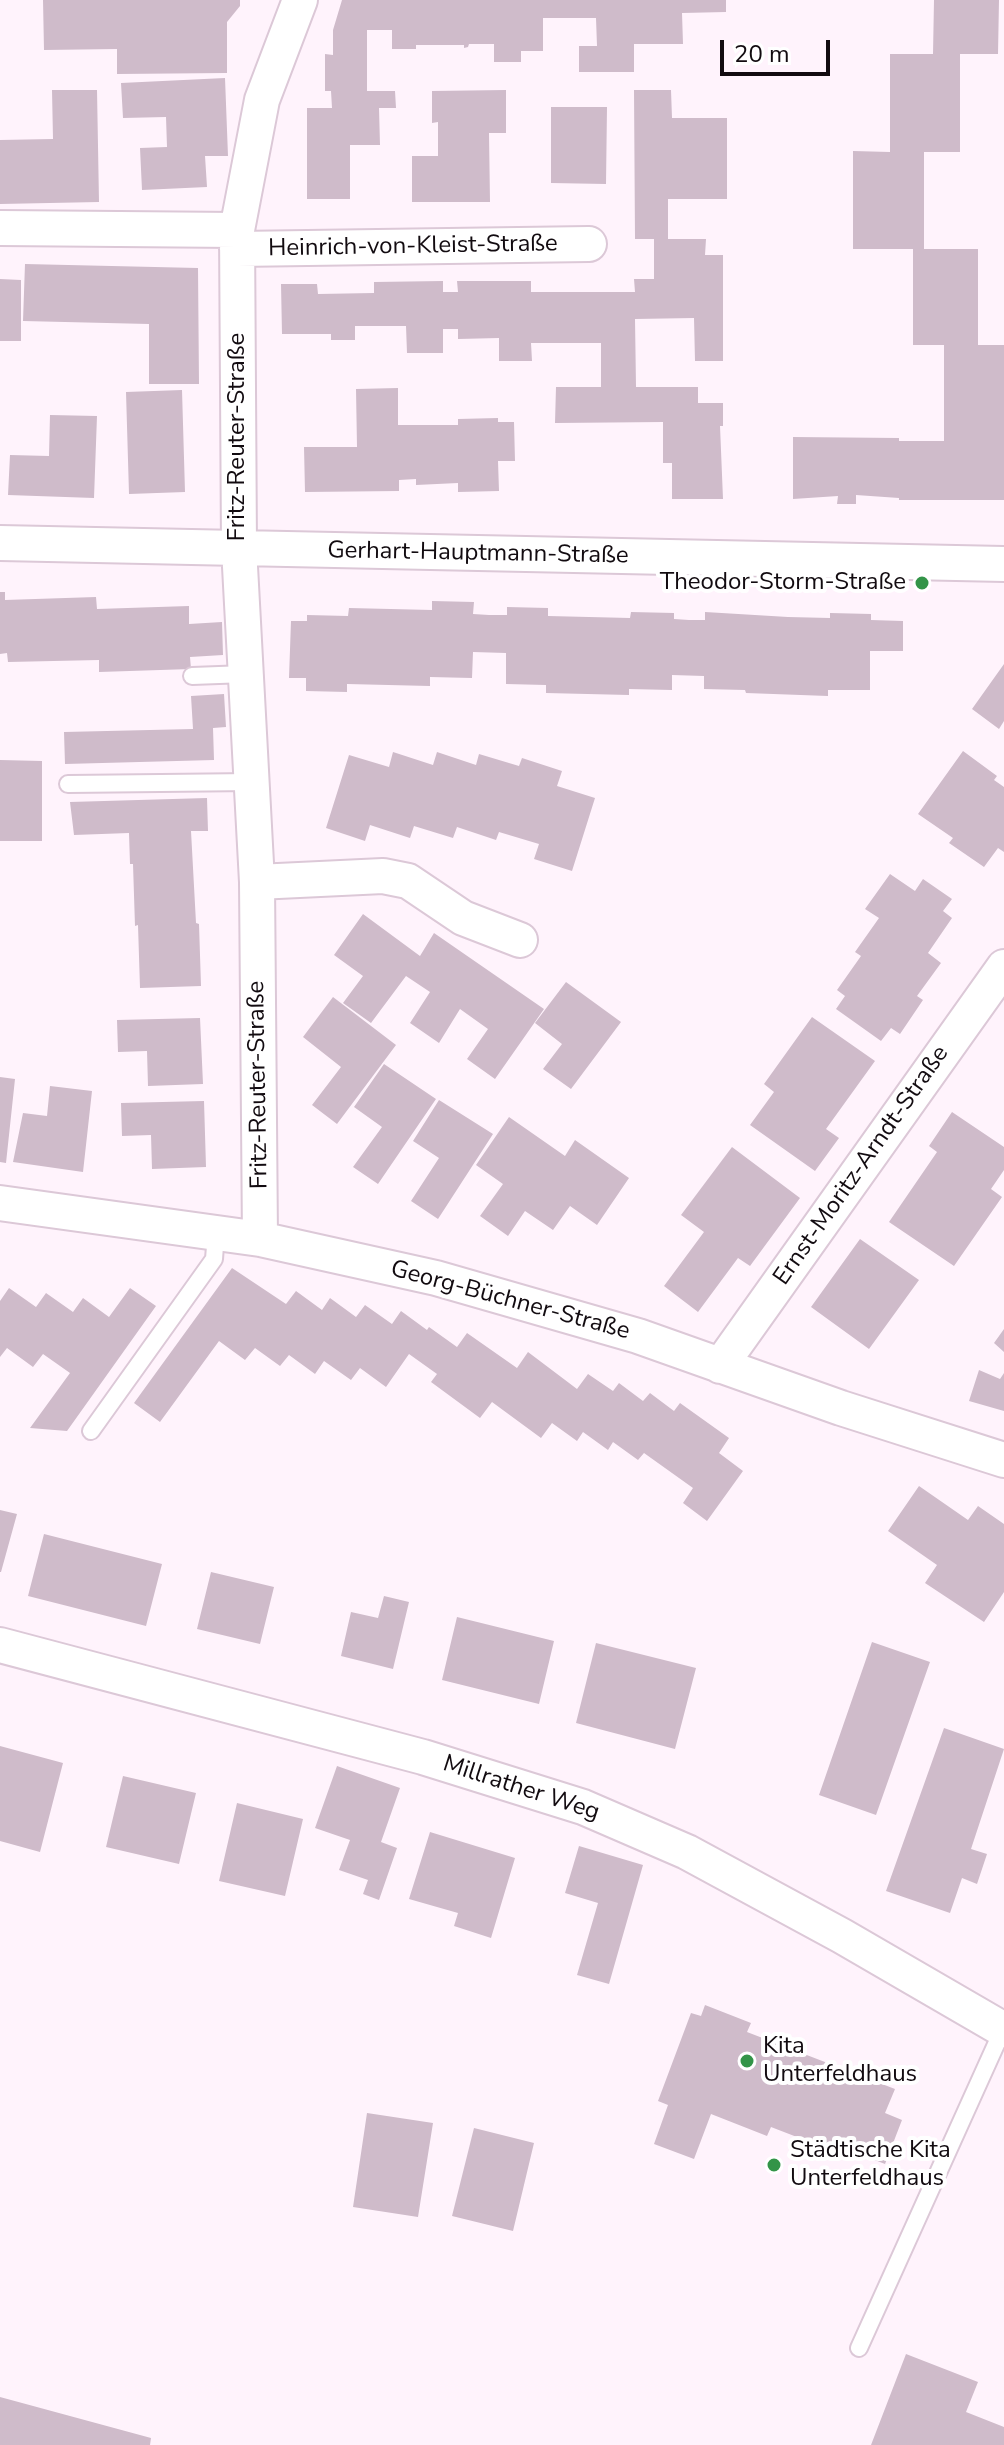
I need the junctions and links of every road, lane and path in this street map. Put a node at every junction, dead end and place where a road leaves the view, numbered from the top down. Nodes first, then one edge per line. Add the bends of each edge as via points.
1 (300, 0) edge
2 (0, 228) edge
3 (237, 240) junction
4 (589, 244) dead end
5 (0, 543) edge
6 (239, 548) junction
7 (1004, 564) edge
8 (246, 674) junction
9 (192, 676) dead end
10 (253, 782) junction
11 (68, 784) dead end
12 (257, 882) junction
13 (520, 940) dead end
14 (1004, 967) edge
15 (0, 1203) edge
16 (216, 1233) junction
17 (260, 1239) junction
18 (720, 1366) junction
19 (91, 1431) dead end
20 (1004, 1460) edge
21 (0, 1645) edge
22 (1003, 2030) edge
23 (859, 2348) dead end

1 - 3 street, Fritz-Reuter-Straße via 262,100
2 - 3 street, Heinrich-von-Kleist-Straße
3 - 4 street, Heinrich-von-Kleist-Straße
3 - 6 street, Fritz-Reuter-Straße
5 - 6 street, Gerhart-Hauptmann-Straße
6 - 7 street, Gerhart-Hauptmann-Straße
6 - 8 street, Fritz-Reuter-Straße
8 - 9 lane
8 - 10 street, Fritz-Reuter-Straße
10 - 11 lane
10 - 12 street, Fritz-Reuter-Straße
12 - 13 street via 383,876 408,881 463,918
12 - 17 street, Fritz-Reuter-Straße
14 - 18 street, Ernst-Moritz-Arndt-Straße
15 - 16 street, Georg-Büchner-Straße
16 - 17 street, Georg-Büchner-Straße
16 - 19 lane via 214,1259
17 - 18 street, Georg-Büchner-Straße via 436,1278 638,1336
18 - 20 street, Georg-Büchner-Straße
21 - 22 street, Millrather Weg via 423,1757 583,1807 687,1852
22 - 23 lane, Millrather Weg

